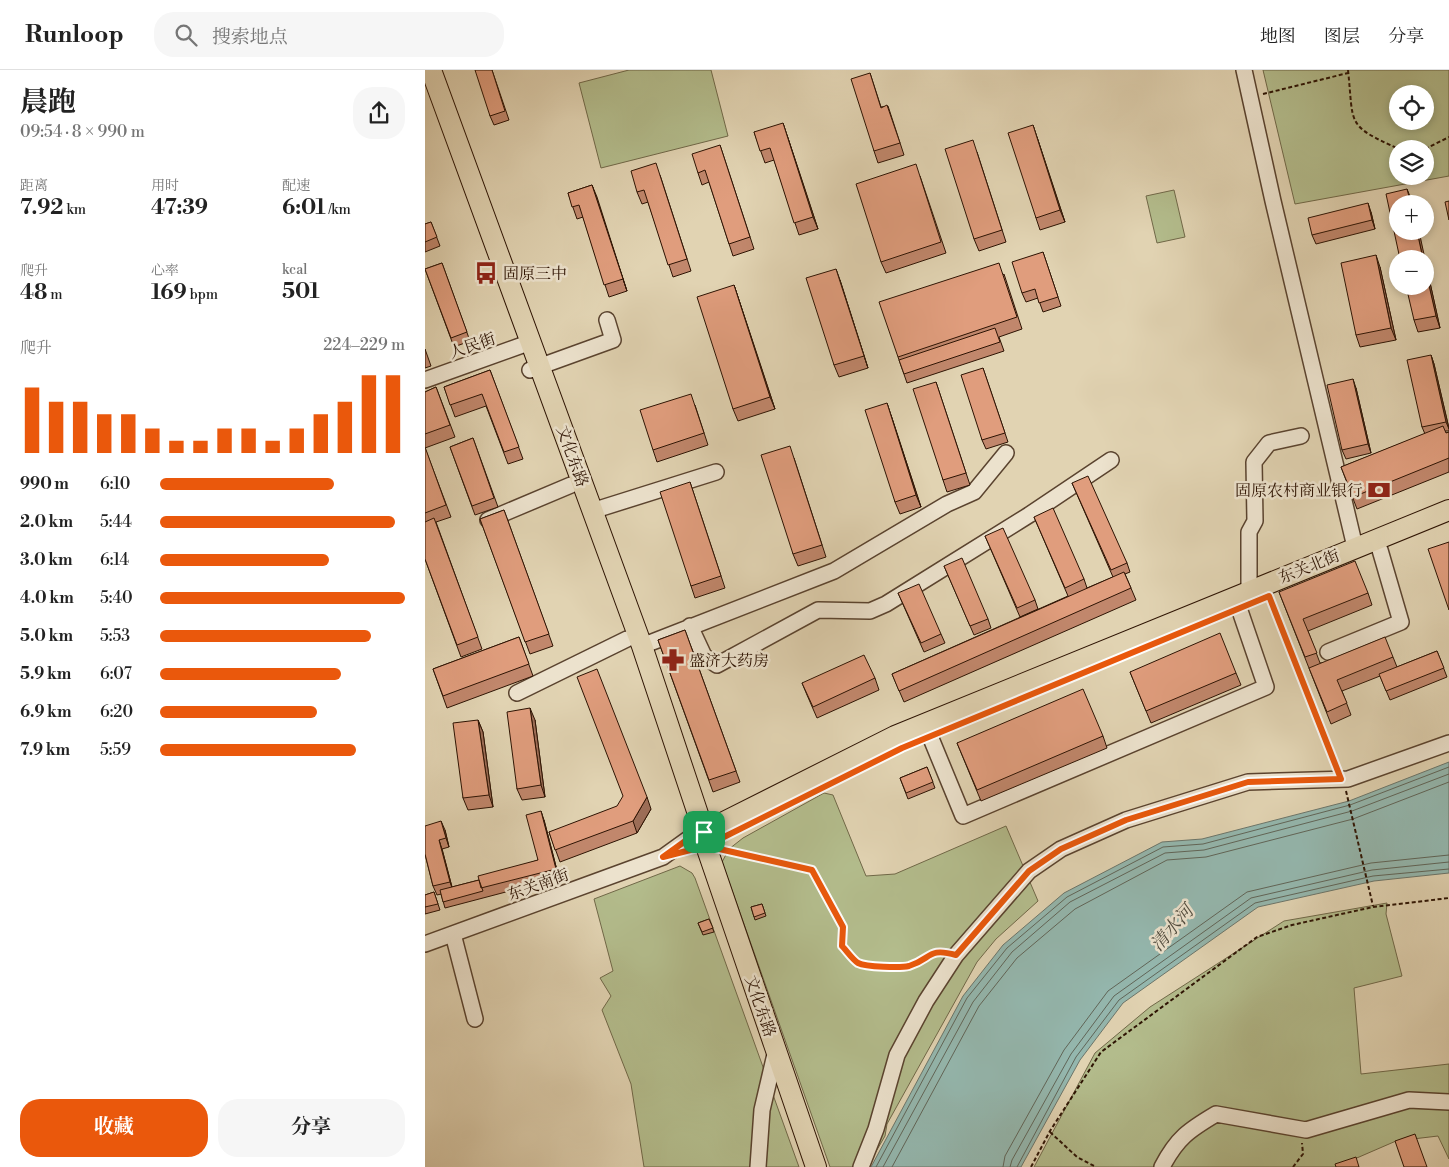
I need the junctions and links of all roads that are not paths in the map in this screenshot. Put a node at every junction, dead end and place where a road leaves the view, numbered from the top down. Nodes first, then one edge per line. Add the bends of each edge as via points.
1 (431, 70) edge
2 (1244, 70) edge
3 (425, 93) edge
4 (607, 320) dead end
5 (526, 344) junction
6 (535, 368) junction
7 (425, 380) edge
8 (1301, 436) dead end
9 (1006, 453) dead end
10 (1111, 460) dead end
11 (716, 472) dead end
12 (571, 484) junction
13 (1449, 510) edge
14 (592, 511) junction
15 (488, 520) edge
16 (1449, 523) edge
17 (1355, 547) junction
18 (1380, 550) junction
19 (1249, 591) junction
20 (1239, 608) junction
21 (690, 626) junction
22 (634, 642) junction
23 (1329, 652) dead end
24 (517, 693) dead end
25 (930, 736) junction
26 (1449, 744) edge
27 (702, 837) junction
28 (453, 934) junction
29 (425, 944) edge
30 (475, 1018) dead end
31 (776, 1050) junction
32 (1449, 1102) edge
33 (758, 1167) edge
34 (816, 1167) edge
35 (861, 1167) edge
36 (1162, 1167) edge

1 - 5 main road, 文化东路
2 - 17 street
3 - 5 main road, 文化东路
4 - 6 street via 613,340
5 - 6 main road, 文化东路
5 - 7 street, 人民街
6 - 12 main road, 文化东路
6 - 14 main road, 文化东路
8 - 19 street via 1269,442 1254,462 1255,521 1249,532
9 - 21 street via 973,492 947,504 835,571
10 - 21 street via 1029,515 870,611 818,610 717,665 704,656
11 - 14 street
12 - 15 street
12 - 22 main road, 文化东路
13 - 17 main road, 东关北街
14 - 22 main road, 文化东路
16 - 18 main road, 东关北街
17 - 19 main road, 东关北街
18 - 20 main road, 东关北街
18 - 23 street via 1401,622
19 - 27 main road, 东关北街 via 895,736
20 - 25 main road, 东关北街
20 - 25 street via 1266,687 963,816
21 - 22 street
22 - 24 street
22 - 27 main road, 文化东路
25 - 27 main road, 东关北街
26 - 35 street via 1348,779 1248,782 1126,820 1061,849 1029,871 956,955 925,1001 897,1055 876,1129
27 - 28 street, 东关南街 via 663,857
27 - 31 main road, 文化东路
28 - 29 street, 东关南街
28 - 30 street
31 - 33 street via 762,1110
31 - 34 main road, 文化东路
32 - 36 street via 1409,1100 1306,1130 1216,1114 1192,1128 1173,1146

